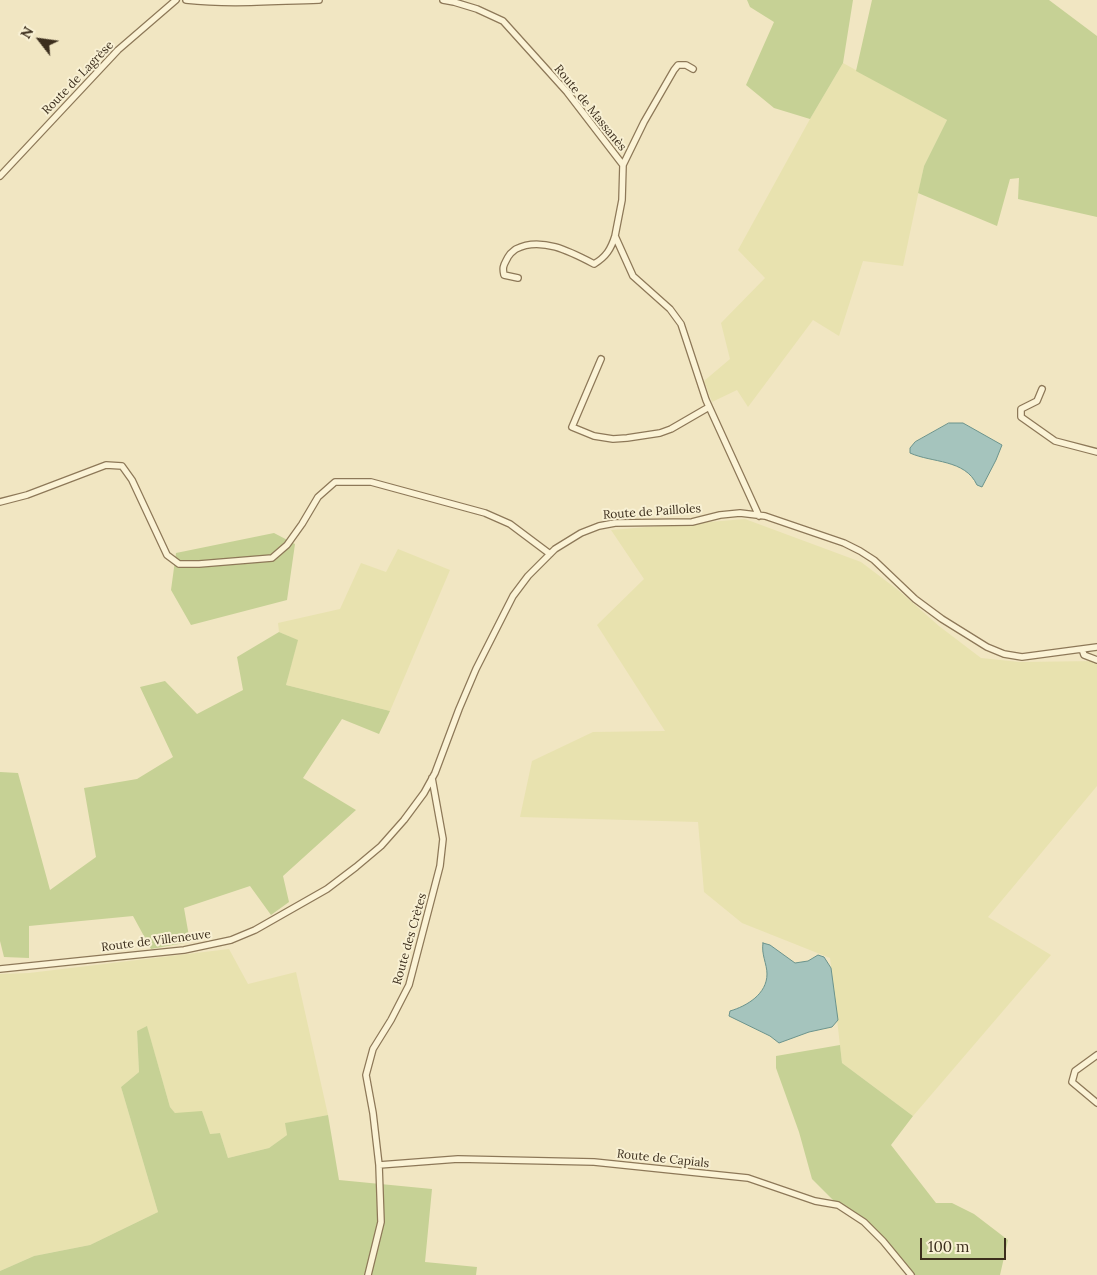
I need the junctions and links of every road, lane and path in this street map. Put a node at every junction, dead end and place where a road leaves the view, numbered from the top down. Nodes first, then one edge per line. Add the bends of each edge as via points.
1 (176, 0) edge
2 (186, 0) edge
3 (319, 0) edge
4 (443, 0) edge
5 (693, 69) dead end
6 (623, 165) junction
7 (0, 176) edge
8 (615, 236) junction
9 (518, 278) dead end
10 (601, 359) dead end
11 (1042, 389) dead end
12 (710, 407) junction
13 (1097, 452) edge
14 (0, 502) edge
15 (759, 516) junction
16 (550, 554) junction
17 (1097, 647) edge
18 (1082, 650) junction
19 (1097, 660) edge
20 (432, 778) junction
21 (0, 969) edge
22 (1097, 1055) edge
23 (1097, 1103) edge
24 (379, 1165) junction
25 (368, 1275) edge
26 (911, 1275) edge

1 - 7 street, Route de Lagrèse via 118,50
2 - 3 street
4 - 6 street, Route de Massanès via 477,9 503,21 567,92
5 - 6 street via 678,65 674,70
6 - 8 street, Route de Massanès via 622,200
8 - 9 street, Route de Massanès via 604,259 594,264 570,252 544,245 525,245 510,252 502,268 504,275
8 - 12 street via 633,276 670,308 681,324
10 - 12 street via 572,427 594,436 614,439 660,433
11 - 13 street via 1037,401 1021,409 1021,417 1055,441
12 - 15 street
14 - 16 street via 106,465 122,466 132,480 167,555 179,564 199,564 272,558 287,545 318,497 335,482 371,482 485,513 510,524
15 - 16 street, Route de Pailloles via 740,513 692,522 615,523 581,533
15 - 18 street, Route de Pailloles via 860,551 942,619 999,652 1022,657
16 - 20 street, Route de Pailloles via 513,596 476,669
17 - 18 street, Route de Pailloles
18 - 19 street
20 - 21 street, Route de Villeneuve via 404,820 381,846 327,889 255,930 231,940 184,950
20 - 24 street, Route des Crètes via 443,839 440,866 409,985 373,1049 366,1075
22 - 23 street via 1075,1071 1072,1082
24 - 25 street, Route des Crètes via 381,1222
24 - 26 street, Route de Capials via 458,1159 594,1162 748,1178 815,1201 838,1205 864,1222

